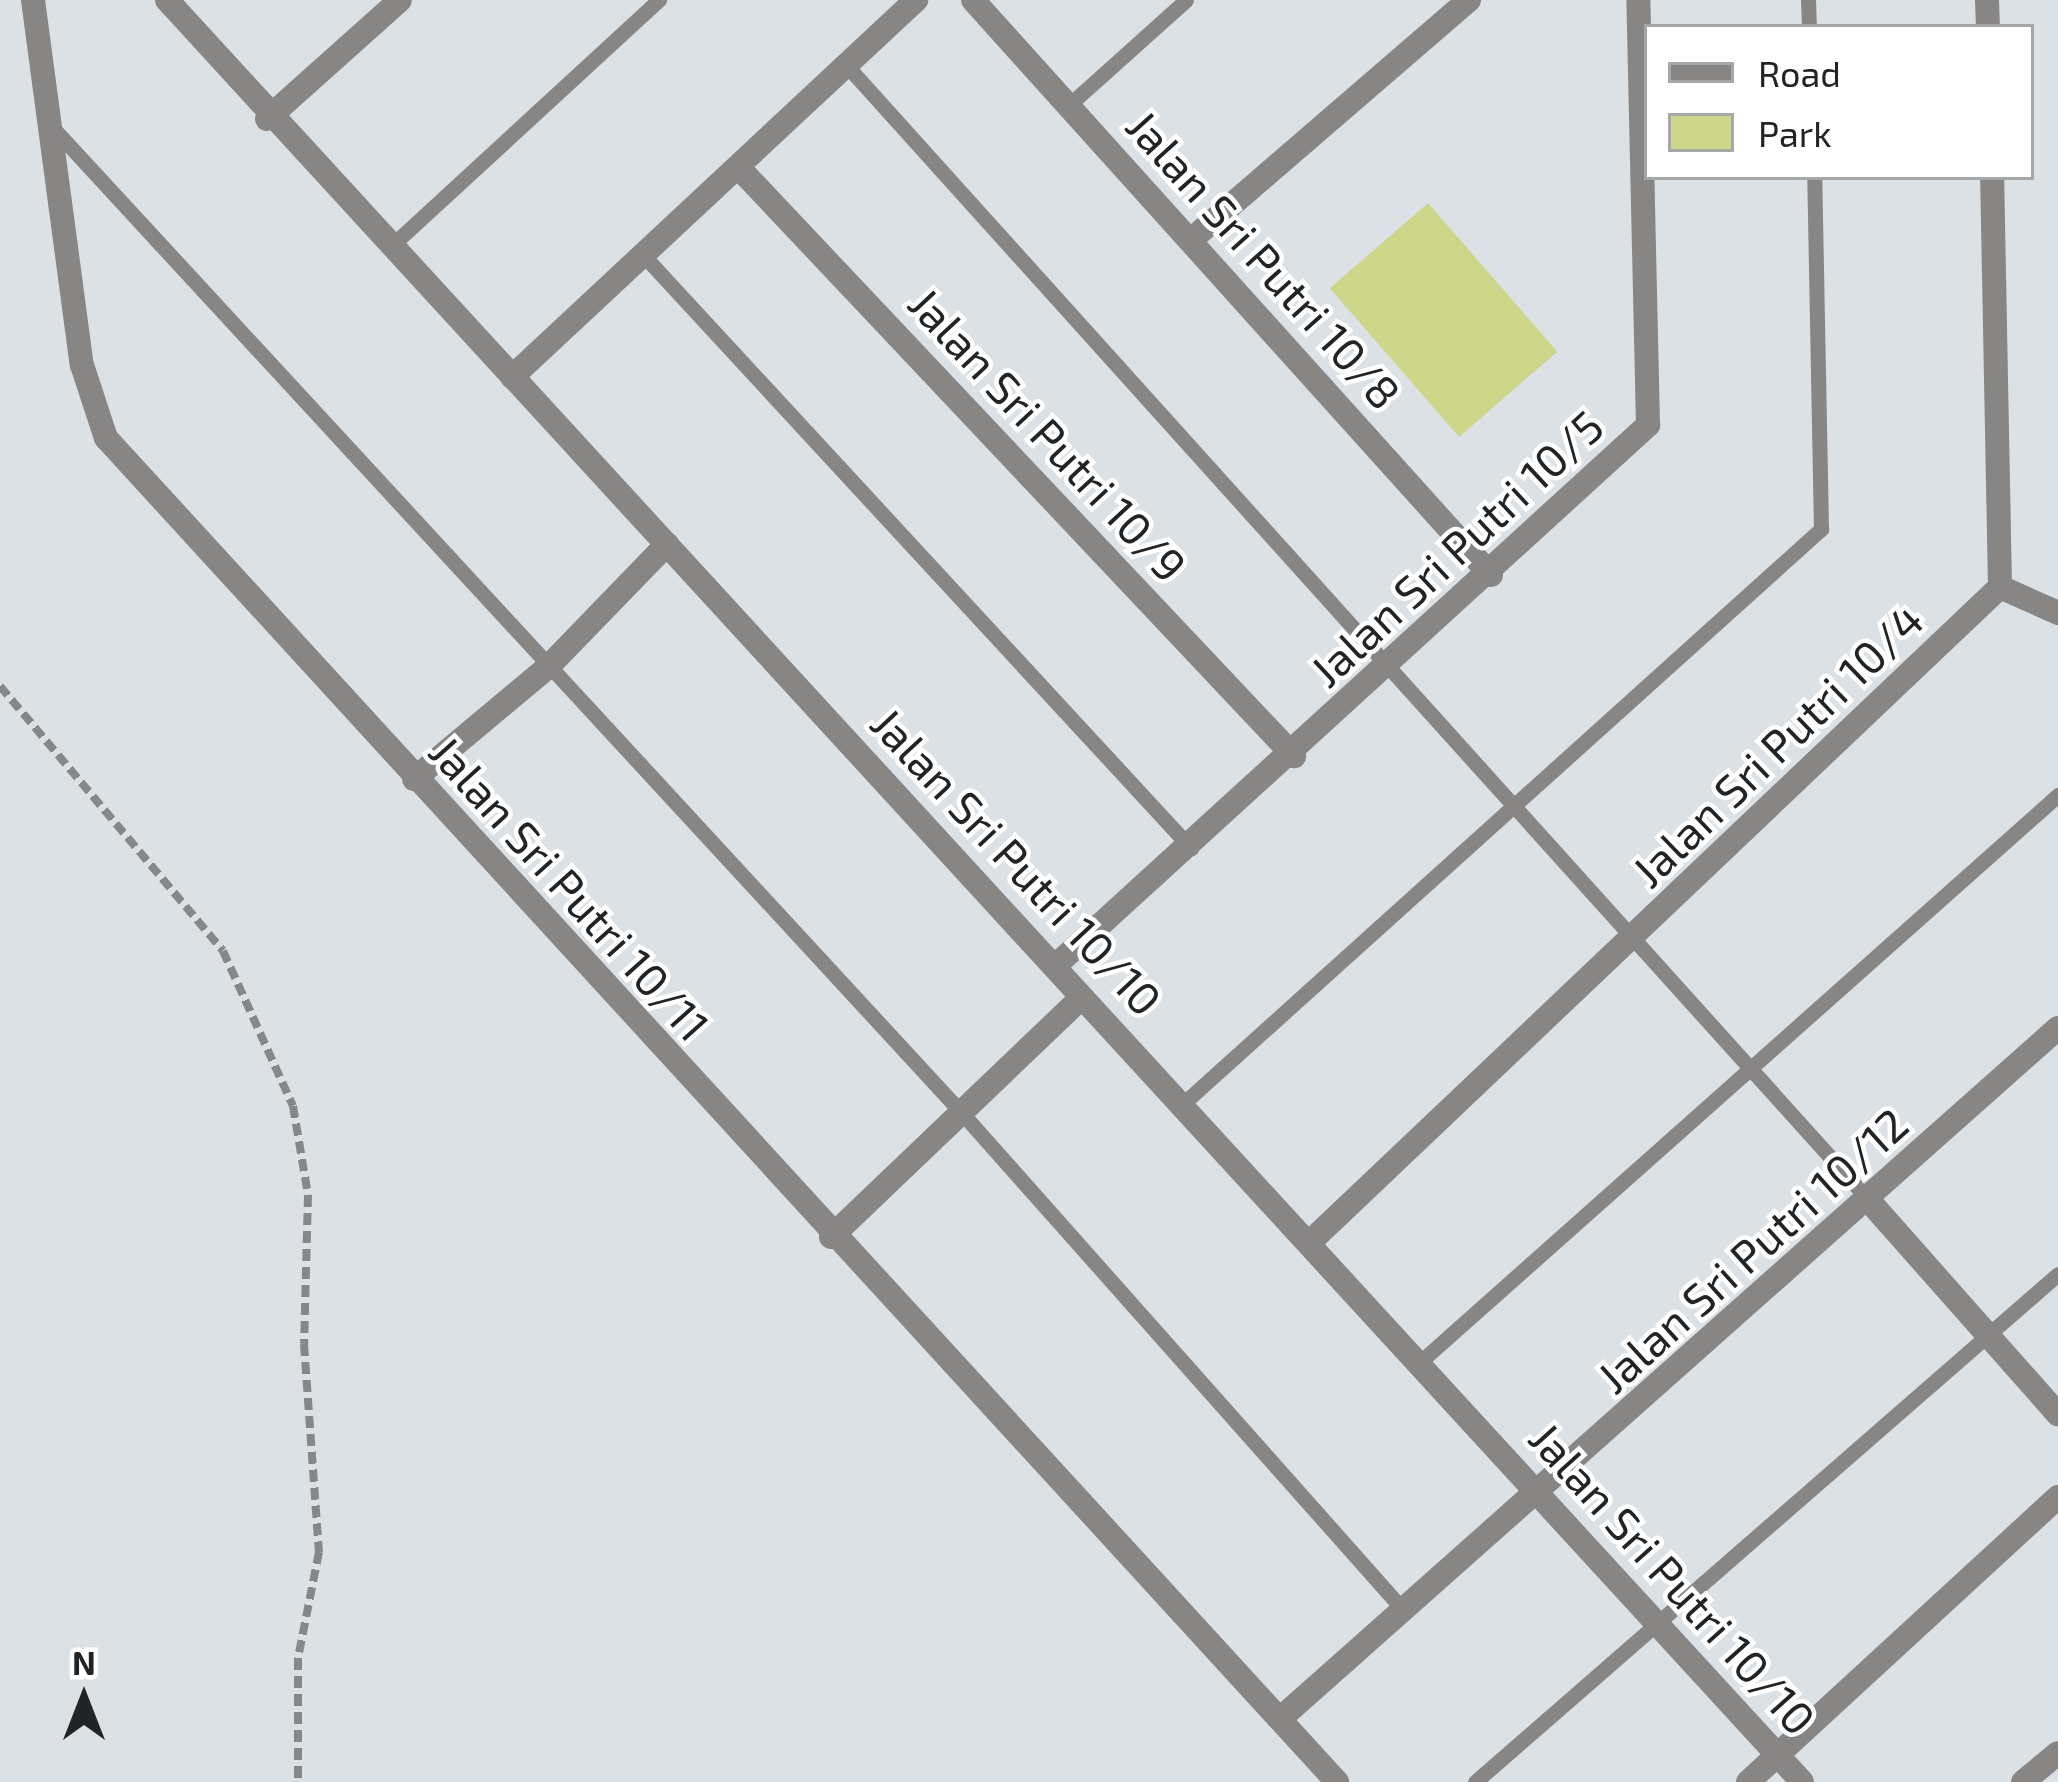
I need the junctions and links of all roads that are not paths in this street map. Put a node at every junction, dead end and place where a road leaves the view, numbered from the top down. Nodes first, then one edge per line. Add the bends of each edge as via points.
1 (33, 0) edge
2 (167, 0) edge
3 (400, 0) edge
4 (659, 0) edge
5 (916, 0) edge
6 (973, 0) edge
7 (1186, 0) edge
8 (1469, 0) edge
9 (1638, 0) edge
10 (848, 67) junction
11 (1069, 105) junction
12 (267, 119) junction
13 (51, 126) junction
14 (741, 170) junction
15 (1814, 180) edge
16 (1992, 180) edge
17 (1192, 239) junction
18 (389, 248) junction
19 (645, 257) junction
20 (512, 377) junction
21 (667, 544) junction
22 (1491, 575) junction
23 (2000, 587) junction
24 (2058, 613) edge
25 (1393, 664) junction
26 (548, 667) junction
27 (1294, 756) junction
28 (414, 779) junction
29 (2058, 795) edge
30 (1516, 806) junction
31 (1190, 848) junction
32 (1635, 938) junction
33 (1055, 966) junction
34 (1082, 997) junction
35 (2058, 1028) edge
36 (1751, 1068) junction
37 (1186, 1101) junction
38 (962, 1112) junction
39 (1871, 1202) junction
40 (831, 1237) junction
41 (1310, 1242) junction
42 (2058, 1274) edge
43 (1987, 1337) junction
44 (1420, 1362) junction
45 (2058, 1414) edge
46 (1542, 1495) junction
47 (2058, 1497) edge
48 (1405, 1612) junction
49 (1662, 1626) junction
50 (1281, 1718) junction
51 (2058, 1753) edge
52 (1778, 1756) junction
53 (1336, 1782) edge
54 (1475, 1782) edge
55 (1748, 1782) edge
56 (1802, 1782) edge
57 (2023, 1782) edge

1 - 13 street, Jalan Sri Putri 10/11
2 - 12 street, Jalan Sri Putri 10/10
3 - 12 street
4 - 18 lane
5 - 10 street
6 - 11 street, Jalan Sri Putri 10/8
7 - 11 lane
8 - 17 street
9 - 22 street, Jalan Sri Putri 10/5 via 1648,425
10 - 14 street
10 - 25 lane
11 - 17 street, Jalan Sri Putri 10/8
12 - 18 street, Jalan Sri Putri 10/10
13 - 26 lane
13 - 28 street, Jalan Sri Putri 10/11 via 94,422
14 - 19 street
14 - 27 street, Jalan Sri Putri 10/9
15 - 30 lane via 1821,529
16 - 23 street
17 - 22 street, Jalan Sri Putri 10/8
18 - 20 street, Jalan Sri Putri 10/10
19 - 20 street
19 - 31 lane
20 - 21 street, Jalan Sri Putri 10/10
21 - 26 street
21 - 33 street, Jalan Sri Putri 10/10
22 - 25 street, Jalan Sri Putri 10/5
23 - 24 street
23 - 32 street, Jalan Sri Putri 10/4
25 - 27 street, Jalan Sri Putri 10/5
25 - 30 lane
26 - 28 street
26 - 38 lane
27 - 31 street, Jalan Sri Putri 10/5
28 - 40 street, Jalan Sri Putri 10/11
29 - 36 lane
30 - 32 lane
30 - 37 lane
31 - 33 street, Jalan Sri Putri 10/5
32 - 36 lane
32 - 41 street, Jalan Sri Putri 10/4
33 - 34 street, Jalan Sri Putri 10/10
34 - 37 street, Jalan Sri Putri 10/10
34 - 38 street
35 - 39 street, Jalan Sri Putri 10/12
36 - 39 lane
36 - 44 lane
37 - 41 street, Jalan Sri Putri 10/10
38 - 40 street
38 - 48 lane
39 - 43 street
39 - 46 street, Jalan Sri Putri 10/12
40 - 50 street, Jalan Sri Putri 10/11
41 - 44 street, Jalan Sri Putri 10/10
42 - 43 lane
43 - 45 street
43 - 49 lane
44 - 46 street, Jalan Sri Putri 10/10
46 - 48 street, Jalan Sri Putri 10/12
46 - 49 street, Jalan Sri Putri 10/10
47 - 52 street
48 - 50 street, Jalan Sri Putri 10/12
49 - 52 street, Jalan Sri Putri 10/10
49 - 54 lane
50 - 53 street, Jalan Sri Putri 10/11
51 - 57 street
52 - 55 street
52 - 56 street, Jalan Sri Putri 10/10

